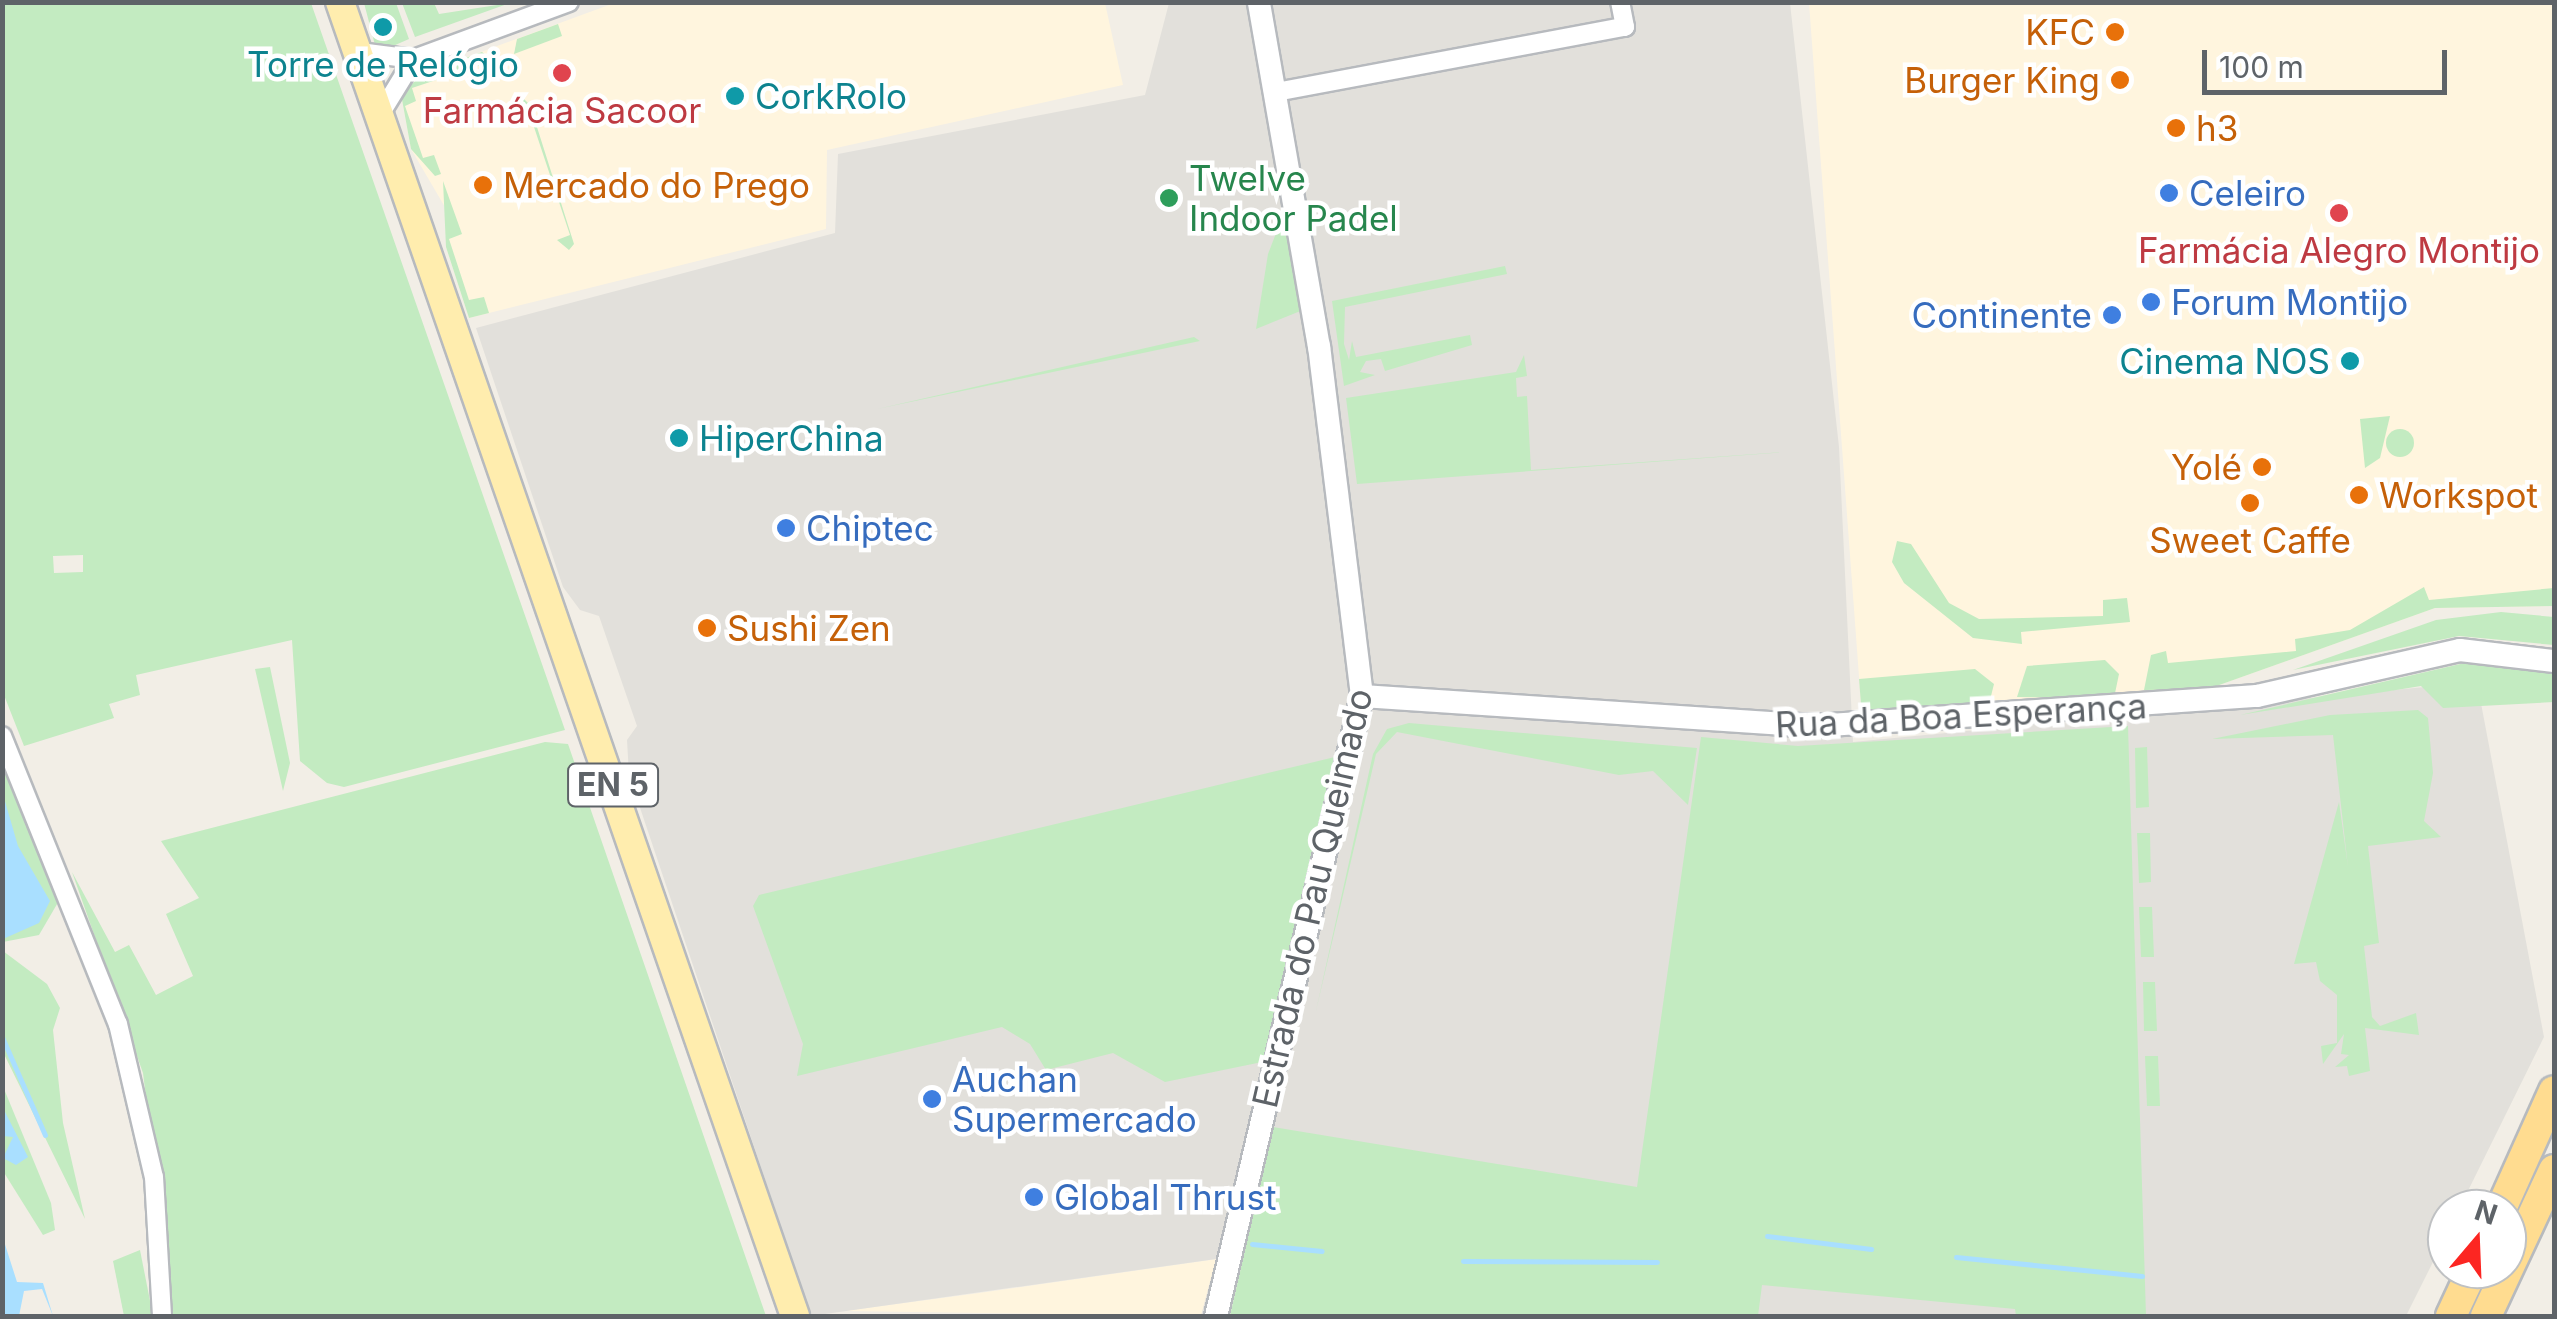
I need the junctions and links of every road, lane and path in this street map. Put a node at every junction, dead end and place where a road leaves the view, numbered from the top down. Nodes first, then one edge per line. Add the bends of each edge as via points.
1 (340, 2) edge
2 (358, 2) edge
3 (569, 2) edge
4 (1259, 2) edge
5 (1620, 2) edge
6 (414, 59) junction
7 (369, 67) junction
8 (1276, 92) junction
9 (382, 111) junction
10 (2554, 660) edge
11 (1362, 696) junction
12 (2, 736) edge
13 (2554, 1090) edge
14 (2554, 1170) edge
15 (2510, 1189) edge
16 (2464, 1289) edge
17 (162, 1316) edge
18 (795, 1316) edge
19 (1216, 1316) edge
20 (2451, 1316) edge
21 (2486, 1316) edge

1 - 7 main road, EN 5
2 - 7 main road, EN 5
3 - 6 street
4 - 8 street, Estrada do Pau Queimado
5 - 8 street via 1625,27
6 - 7 street
6 - 9 street
7 - 9 main road, EN 5
8 - 11 street, Estrada do Pau Queimado
9 - 18 main road, EN 5
10 - 11 street, Rua da Boa Esperança via 2460,650 2256,696 1816,726
11 - 19 street, Estrada do Pau Queimado
12 - 17 street via 118,1024 154,1177
13 - 15 highway
14 - 21 highway
16 - 20 highway

